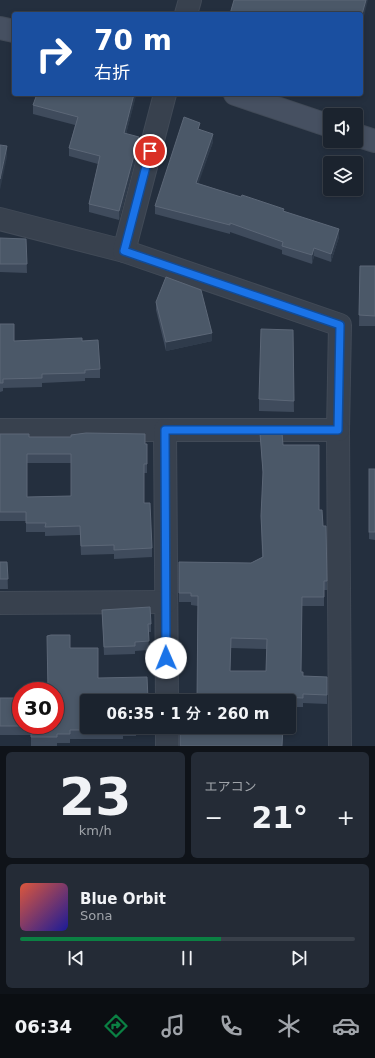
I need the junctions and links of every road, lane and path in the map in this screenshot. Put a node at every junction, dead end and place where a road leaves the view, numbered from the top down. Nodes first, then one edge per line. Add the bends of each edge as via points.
1 (190, 0) edge
2 (187, 12) edge
3 (0, 28) edge
4 (12, 31) edge
5 (164, 96) edge
6 (241, 96) edge
7 (323, 124) edge
8 (363, 137) edge
9 (375, 141) edge
10 (0, 219) edge
11 (124, 251) junction
12 (0, 430) edge
13 (165, 430) junction
14 (338, 430) junction
15 (166, 602) junction
16 (0, 603) edge
17 (167, 694) edge
18 (167, 734) edge
19 (167, 746) edge
20 (340, 746) edge

1 - 2 street
3 - 4 street
5 - 11 street
6 - 7 street
8 - 9 street
10 - 11 street
11 - 14 street via 340,325
12 - 13 street
13 - 14 street
13 - 15 street
14 - 20 street
15 - 16 street
15 - 17 street
18 - 19 street

